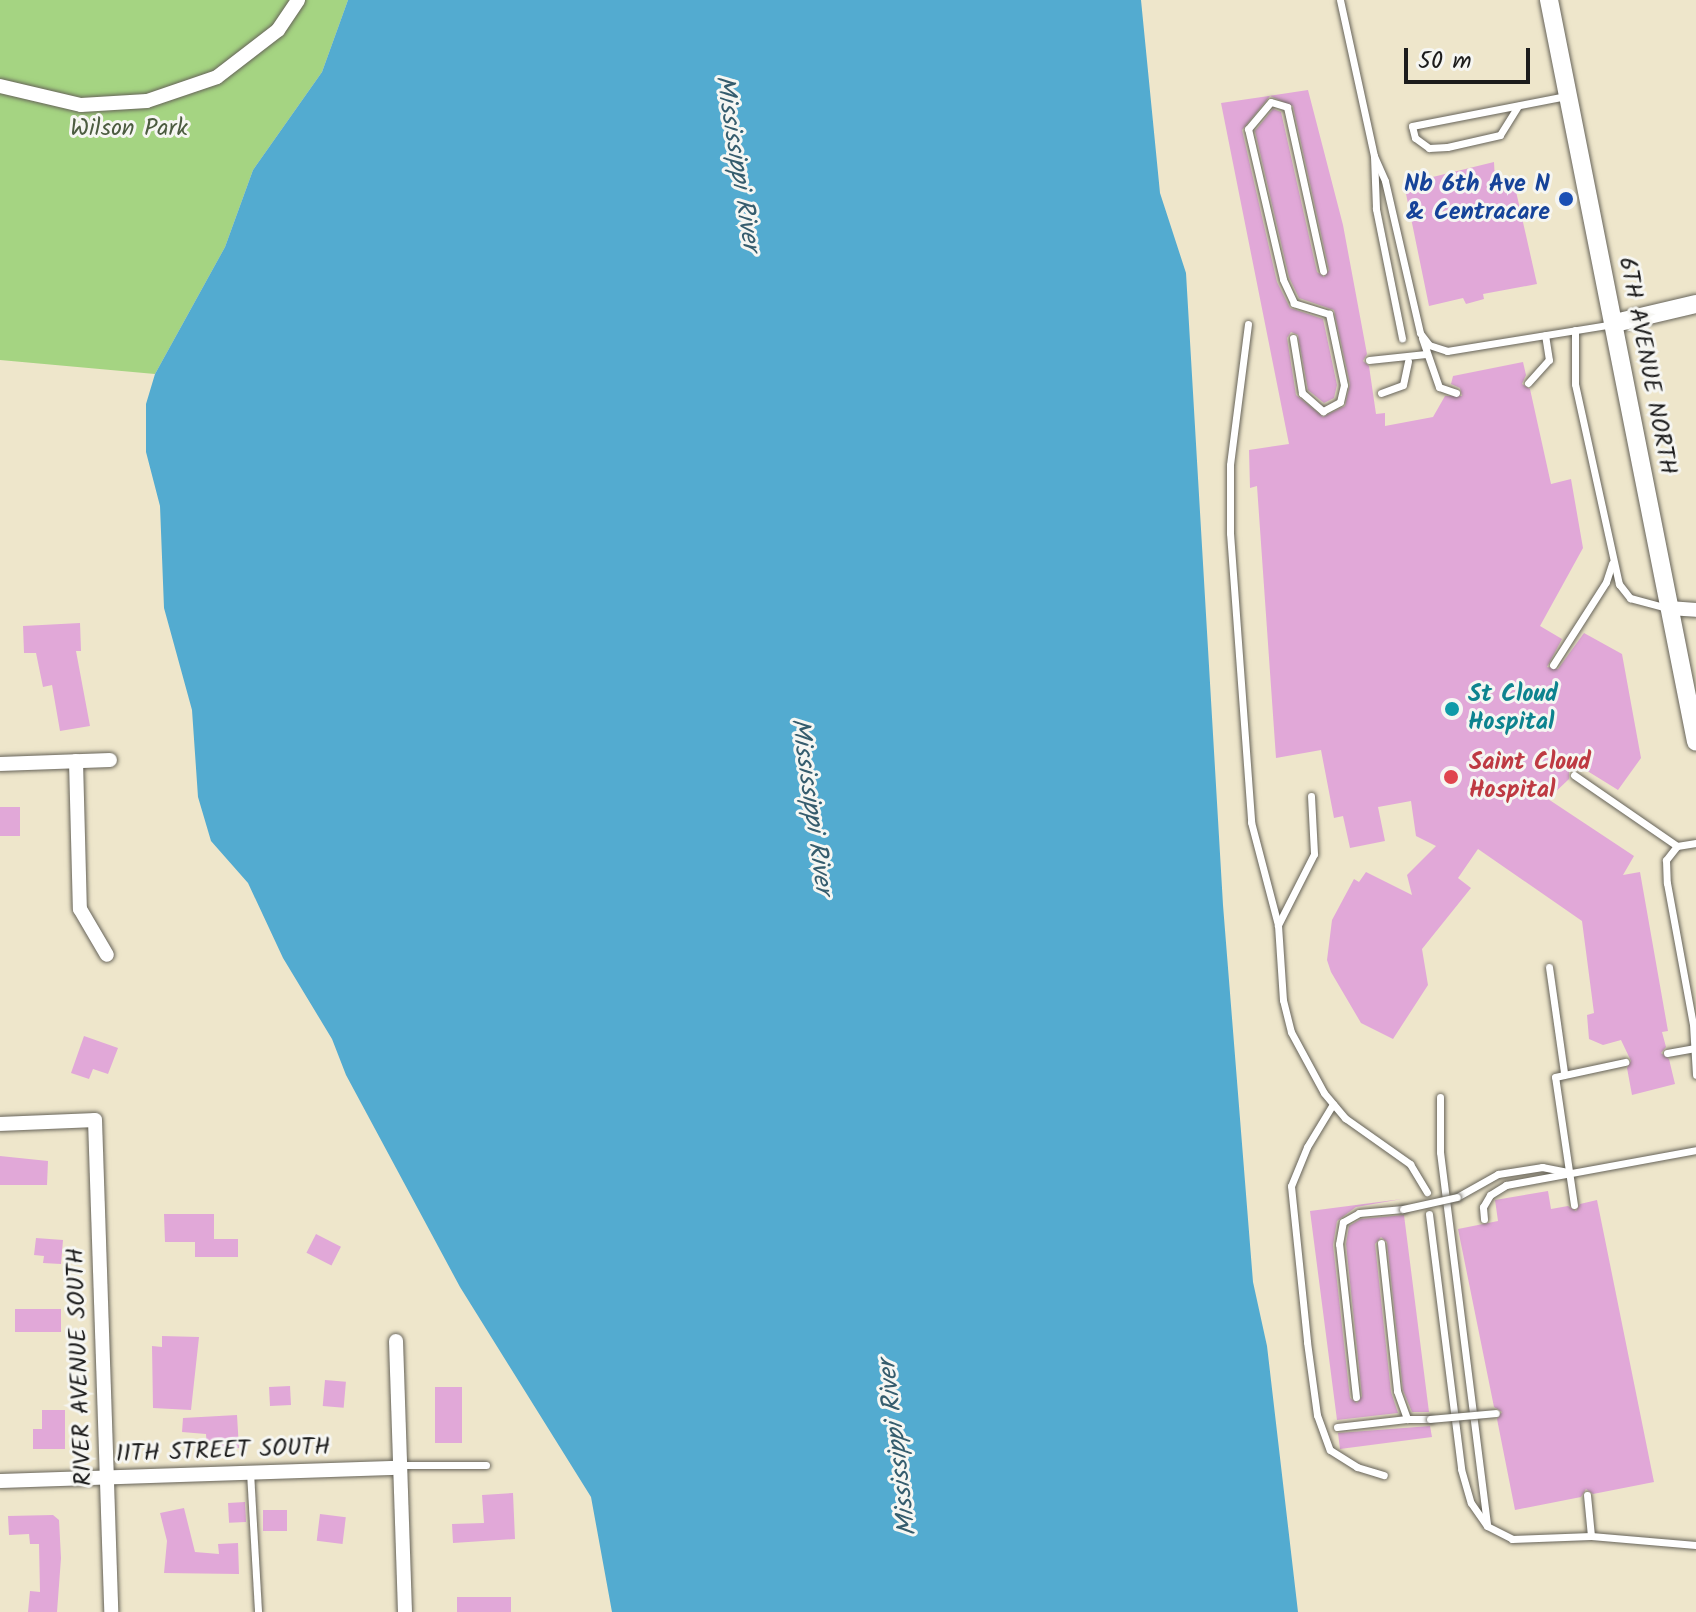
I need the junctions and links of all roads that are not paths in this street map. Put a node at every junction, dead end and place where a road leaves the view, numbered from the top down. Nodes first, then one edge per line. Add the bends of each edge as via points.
1 (298, 0) edge
2 (1340, 0) edge
3 (1549, 0) edge
4 (0, 86) edge
5 (1568, 96) junction
6 (1518, 106) junction
7 (1374, 156) junction
8 (1323, 271) dead end
9 (1696, 304) edge
10 (1615, 323) junction
11 (1248, 324) dead end
12 (1575, 330) junction
13 (1420, 333) junction
14 (1545, 335) junction
15 (1293, 338) dead end
16 (1402, 338) dead end
17 (1426, 354) junction
18 (1369, 360) dead end
19 (1408, 362) dead end
20 (1528, 383) dead end
21 (1381, 393) dead end
22 (1456, 393) dead end
23 (1613, 561) junction
24 (1669, 608) junction
25 (1696, 610) edge
26 (1553, 665) dead end
27 (1696, 742) edge
28 (110, 760) dead end
29 (76, 761) junction
30 (0, 764) edge
31 (1574, 775) dead end
32 (1311, 796) dead end
33 (1696, 843) edge
34 (1677, 846) junction
35 (1278, 925) junction
36 (107, 955) dead end
37 (1549, 967) dead end
38 (1694, 1048) edge
39 (1667, 1053) dead end
40 (1625, 1062) dead end
41 (1564, 1073) junction
42 (1696, 1075) edge
43 (1440, 1097) dead end
44 (1333, 1104) junction
45 (0, 1124) edge
46 (1696, 1150) edge
47 (1570, 1172) junction
48 (1427, 1192) dead end
49 (1574, 1205) dead end
50 (1429, 1214) dead end
51 (1484, 1219) dead end
52 (1381, 1243) dead end
53 (396, 1341) dead end
54 (1356, 1397) dead end
55 (1496, 1413) dead end
56 (1407, 1419) junction
57 (1337, 1427) dead end
58 (486, 1465) dead end
59 (399, 1466) junction
60 (250, 1472) junction
61 (1384, 1475) dead end
62 (105, 1476) junction
63 (0, 1481) edge
64 (1587, 1495) dead end
65 (1487, 1526) junction
66 (1591, 1536) junction
67 (1696, 1545) edge
68 (111, 1612) edge
69 (258, 1612) edge
70 (405, 1612) edge

1 - 4 street via 278,30 217,77 147,101 81,105
2 - 7 lane
3 - 5 street, 6TH AVENUE NORTH
5 - 6 lane
5 - 10 street, 6TH AVENUE NORTH
6 - 6 lane via 1447,119 1412,126 1415,138 1429,148 1447,147 1500,135
7 - 13 lane
7 - 16 lane via 1376,209
8 - 15 lane via 1287,107 1271,102 1248,129 1283,279 1294,303 1329,314 1344,385 1340,402 1323,411 1302,393
9 - 10 street
10 - 12 lane
10 - 24 street, 6TH AVENUE NORTH
11 - 35 lane via 1230,465 1230,533 1251,822
12 - 14 lane
12 - 23 lane via 1575,384
13 - 14 lane via 1429,345 1447,351
13 - 17 lane
14 - 20 lane via 1549,360
17 - 18 lane
17 - 22 lane via 1439,387
19 - 21 lane via 1403,385
23 - 24 lane via 1619,584 1630,598
23 - 26 lane via 1606,582
24 - 25 street
24 - 27 street, 6TH AVENUE NORTH
28 - 29 street
29 - 30 street
29 - 36 street via 80,909
31 - 34 lane
32 - 35 lane via 1314,854
33 - 34 lane
34 - 38 lane via 1666,860 1667,883
35 - 44 lane via 1283,1000 1291,1032
37 - 41 lane
38 - 39 lane
38 - 42 lane
40 - 41 lane
41 - 47 lane via 1555,1077 1554,1091
43 - 65 lane via 1440,1152
44 - 48 lane via 1410,1164
44 - 61 lane via 1291,1186 1317,1415 1330,1450 1357,1467
45 - 62 street, RIVER AVENUE SOUTH via 95,1120
46 - 47 lane
47 - 49 lane
47 - 51 lane via 1506,1185 1490,1195
47 - 54 lane, bridge via 1542,1167 1498,1174 1457,1197 1359,1213 1343,1222 1339,1244
50 - 65 lane via 1461,1469 1471,1503
52 - 56 lane via 1397,1391
53 - 59 street
55 - 56 lane, bridge
56 - 57 lane
58 - 59 lane
59 - 60 street, 11TH STREET SOUTH
59 - 70 street
60 - 62 street, 11TH STREET SOUTH
60 - 69 lane
62 - 63 street, 11TH STREET SOUTH
62 - 68 street, RIVER AVENUE SOUTH
64 - 66 lane
65 - 66 lane via 1512,1539
66 - 67 lane

